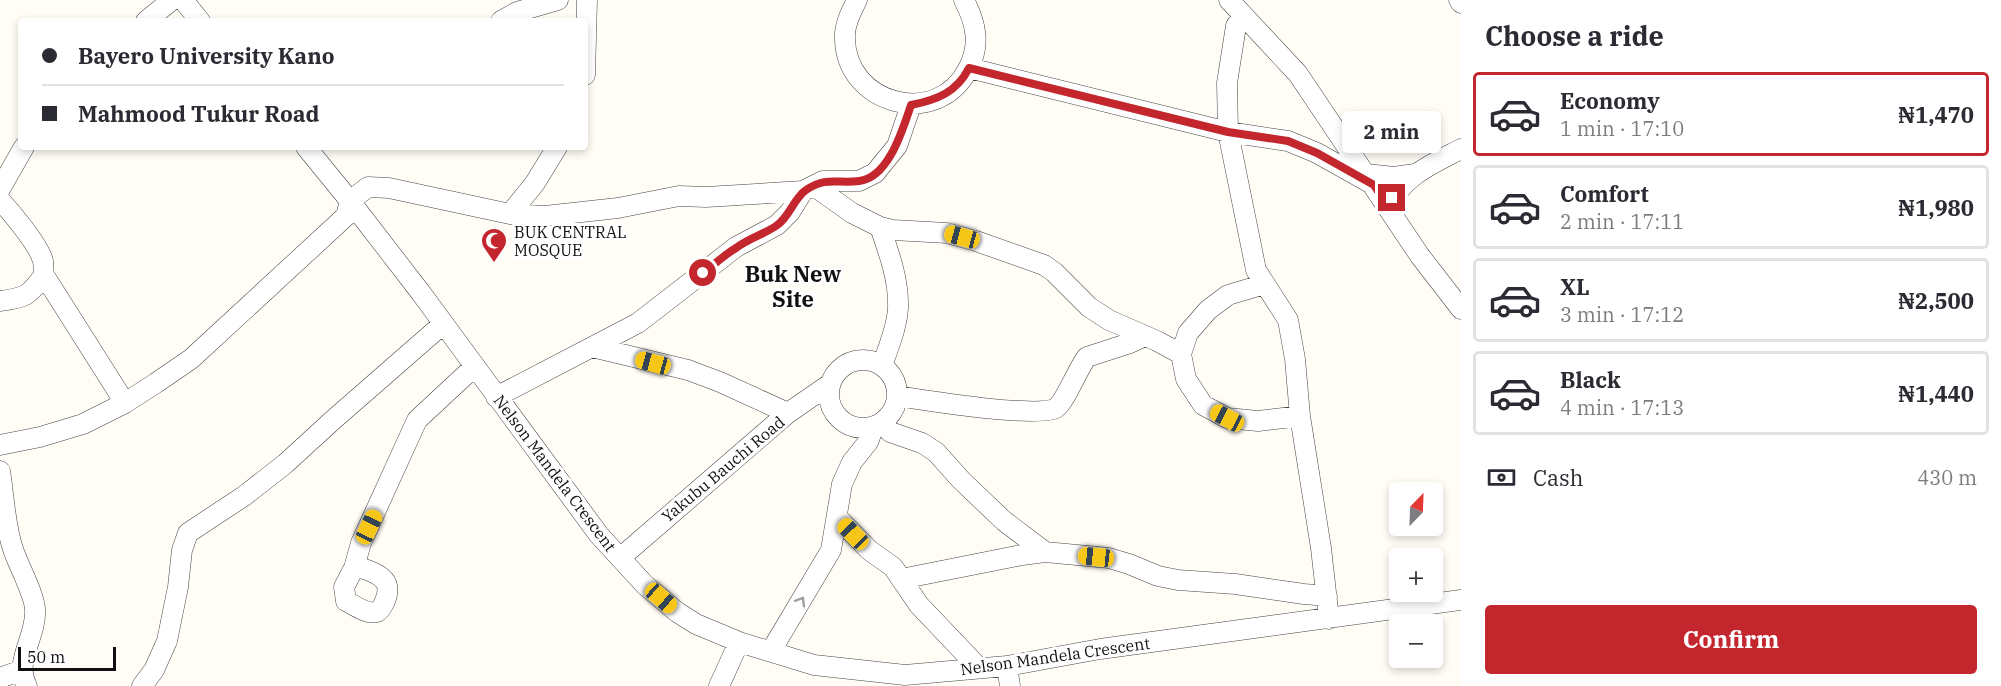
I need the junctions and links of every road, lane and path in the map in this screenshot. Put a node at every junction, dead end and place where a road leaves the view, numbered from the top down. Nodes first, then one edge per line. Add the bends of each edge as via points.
1 (172, 0) edge
2 (183, 0) edge
3 (558, 0) edge
4 (587, 0) edge
5 (857, 0) edge
6 (964, 0) edge
7 (1229, 0) edge
8 (1244, 15) junction
9 (150, 18) edge
10 (198, 18) edge
11 (506, 18) edge
12 (587, 18) edge
13 (969, 68) junction
14 (911, 105) junction
15 (1228, 132) junction
16 (1461, 149) edge
17 (22, 150) edge
18 (308, 150) edge
19 (555, 150) edge
20 (1415, 174) junction
21 (1370, 179) junction
22 (0, 189) edge
23 (809, 189) junction
24 (0, 200) edge
25 (350, 201) junction
26 (1389, 208) junction
27 (510, 214) junction
28 (880, 227) junction
29 (44, 275) junction
30 (1264, 284) junction
31 (0, 301) edge
32 (1461, 309) edge
33 (443, 324) junction
34 (1145, 336) junction
35 (592, 347) junction
36 (1181, 354) junction
37 (882, 366) junction
38 (474, 367) junction
39 (830, 384) junction
40 (897, 396) junction
41 (496, 398) junction
42 (125, 403) junction
43 (788, 413) junction
44 (1300, 416) junction
45 (878, 424) junction
46 (0, 445) edge
47 (0, 471) edge
48 (838, 518) junction
49 (6, 549) edge
50 (1045, 552) junction
51 (620, 558) junction
52 (354, 568) dead end
53 (902, 579) junction
54 (1327, 596) junction
55 (1461, 600) edge
56 (1329, 619) junction
57 (740, 642) junction
58 (771, 651) junction
59 (1007, 666) junction
60 (979, 668) junction
61 (0, 678) edge
62 (24, 678) edge
63 (142, 686) edge
64 (719, 686) edge
65 (1010, 686) edge

1 - 9 street
2 - 10 street
3 - 11 street
4 - 12 street
5 - 14 street via 844,38 857,77 872,92
6 - 13 street via 974,19 977,39
7 - 8 street
8 - 15 street via 1236,26 1227,83
8 - 21 street via 1298,74
13 - 14 street via 950,92
13 - 15 street
14 - 23 street via 897,146 868,179 823,181
15 - 21 street via 1288,141
15 - 30 street via 1256,270
16 - 20 street
17 - 22 street
18 - 25 street, Nelson Mandela Crescent
19 - 27 street
20 - 21 street
20 - 26 street via 1397,192
21 - 26 street
23 - 27 street via 679,196 545,216
23 - 28 street
23 - 35 street via 777,225 736,247 638,323
24 - 29 street via 43,260
25 - 27 street via 368,187 389,188
25 - 33 street, Nelson Mandela Crescent
25 - 42 street via 346,216 191,359
26 - 32 street
28 - 34 street via 947,233 1044,265 1089,307
28 - 37 street via 897,284 898,309
29 - 31 street via 21,299
29 - 42 street
30 - 36 street via 1228,295 1208,310 1188,333
30 - 44 street via 1288,320
33 - 38 street, Nelson Mandela Crescent
33 - 63 street via 285,464 188,533 167,641
34 - 36 street
34 - 40 street via 1087,357 1059,405 1048,411 976,407
35 - 41 street
35 - 43 street via 688,370
36 - 44 street via 1186,379 1203,405 1227,418 1258,421
37 - 39 street via 862,360 852,362 834,374
37 - 40 street via 895,383
38 - 41 street, Nelson Mandela Crescent
38 - 52 street via 417,420 361,543
39 - 43 street, Yakubu Bauchi Road
39 - 45 street via 830,405 843,422 863,428
40 - 45 street via 891,414
41 - 51 street, Nelson Mandela Crescent via 599,536
42 - 46 street via 84,424
43 - 51 street, Yakubu Bauchi Road
44 - 54 street
45 - 48 street via 842,484
45 - 50 street via 936,452 976,495
47 - 49 street
48 - 53 street
58 -> 48 street via 831,550
49 - 62 street via 36,608 33,635 24,656
50 - 53 street
50 - 54 street via 1109,558 1178,580
51 - 57 street, Nelson Mandela Crescent via 677,612
53 - 60 street via 919,605
54 - 56 street
55 - 56 street, Nelson Mandela Crescent
56 - 59 street, Nelson Mandela Crescent
57 - 58 street, Nelson Mandela Crescent
57 - 64 street
58 - 60 street, Nelson Mandela Crescent via 814,664 905,675
59 - 60 street, Nelson Mandela Crescent
59 - 65 street
61 - 62 street

